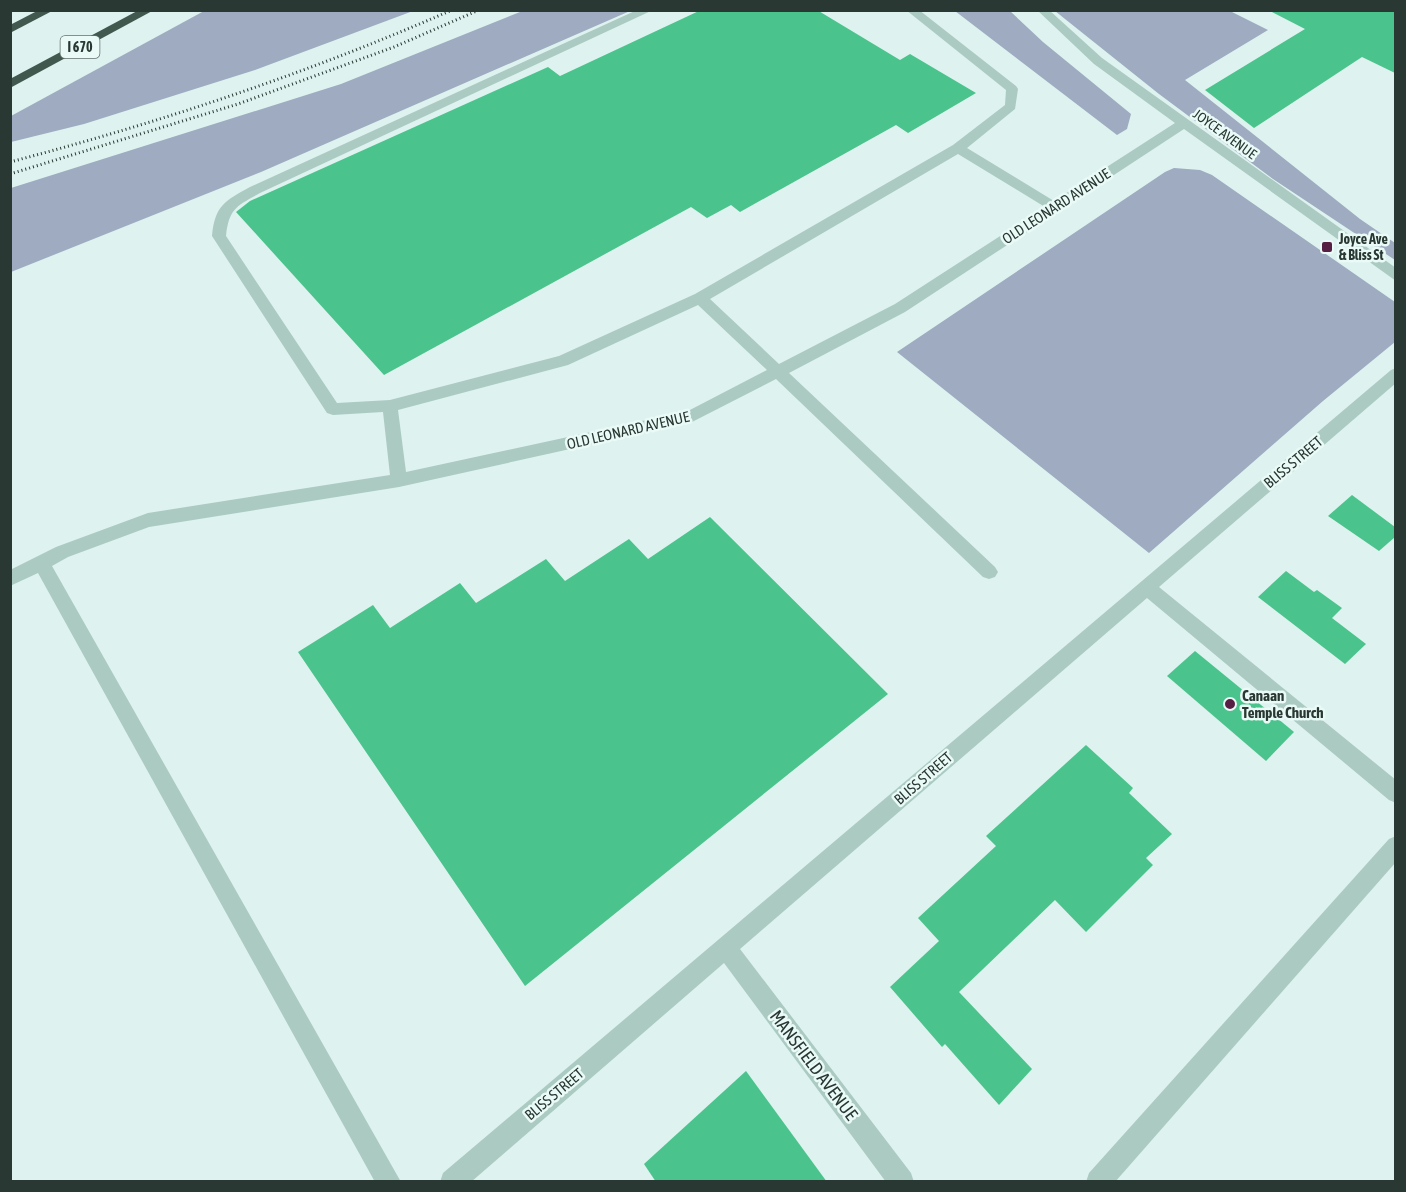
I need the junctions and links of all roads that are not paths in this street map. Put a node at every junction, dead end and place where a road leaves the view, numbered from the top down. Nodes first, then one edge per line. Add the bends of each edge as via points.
1 (49, 10) edge
2 (149, 10) edge
3 (648, 10) edge
4 (911, 10) edge
5 (1042, 10) edge
6 (10, 30) edge
7 (10, 84) edge
8 (1184, 123) junction
9 (958, 148) junction
10 (1054, 207) junction
11 (1395, 276) edge
12 (700, 298) junction
13 (778, 373) junction
14 (1395, 374) edge
15 (390, 406) junction
16 (399, 480) junction
17 (41, 563) junction
18 (989, 572) dead end
19 (10, 579) edge
20 (1146, 587) junction
21 (1395, 793) edge
22 (1395, 846) edge
23 (726, 948) junction
24 (389, 1182) edge
25 (452, 1182) edge
26 (902, 1182) edge
27 (1098, 1182) edge

1 - 6 highway
2 - 7 highway, I 670
3 - 15 street via 265,184 220,215 219,236 333,409
4 - 9 street via 1012,89 1011,106
5 - 8 street, JOYCE AVENUE via 1098,61
8 - 10 street, OLD LEONARD AVENUE
8 - 11 street, JOYCE AVENUE
9 - 10 street
9 - 12 street
10 - 13 street, OLD LEONARD AVENUE via 900,308
12 - 13 street
12 - 15 street via 563,361
13 - 16 street, OLD LEONARD AVENUE via 692,416
13 - 18 street
14 - 20 street, BLISS STREET
15 - 16 street
16 - 17 street, OLD LEONARD AVENUE via 148,520
17 - 19 street, OLD LEONARD AVENUE
17 - 24 street
20 - 21 street
20 - 23 street, BLISS STREET
22 - 27 street
23 - 25 street, BLISS STREET
23 - 26 street, MANSFIELD AVENUE

